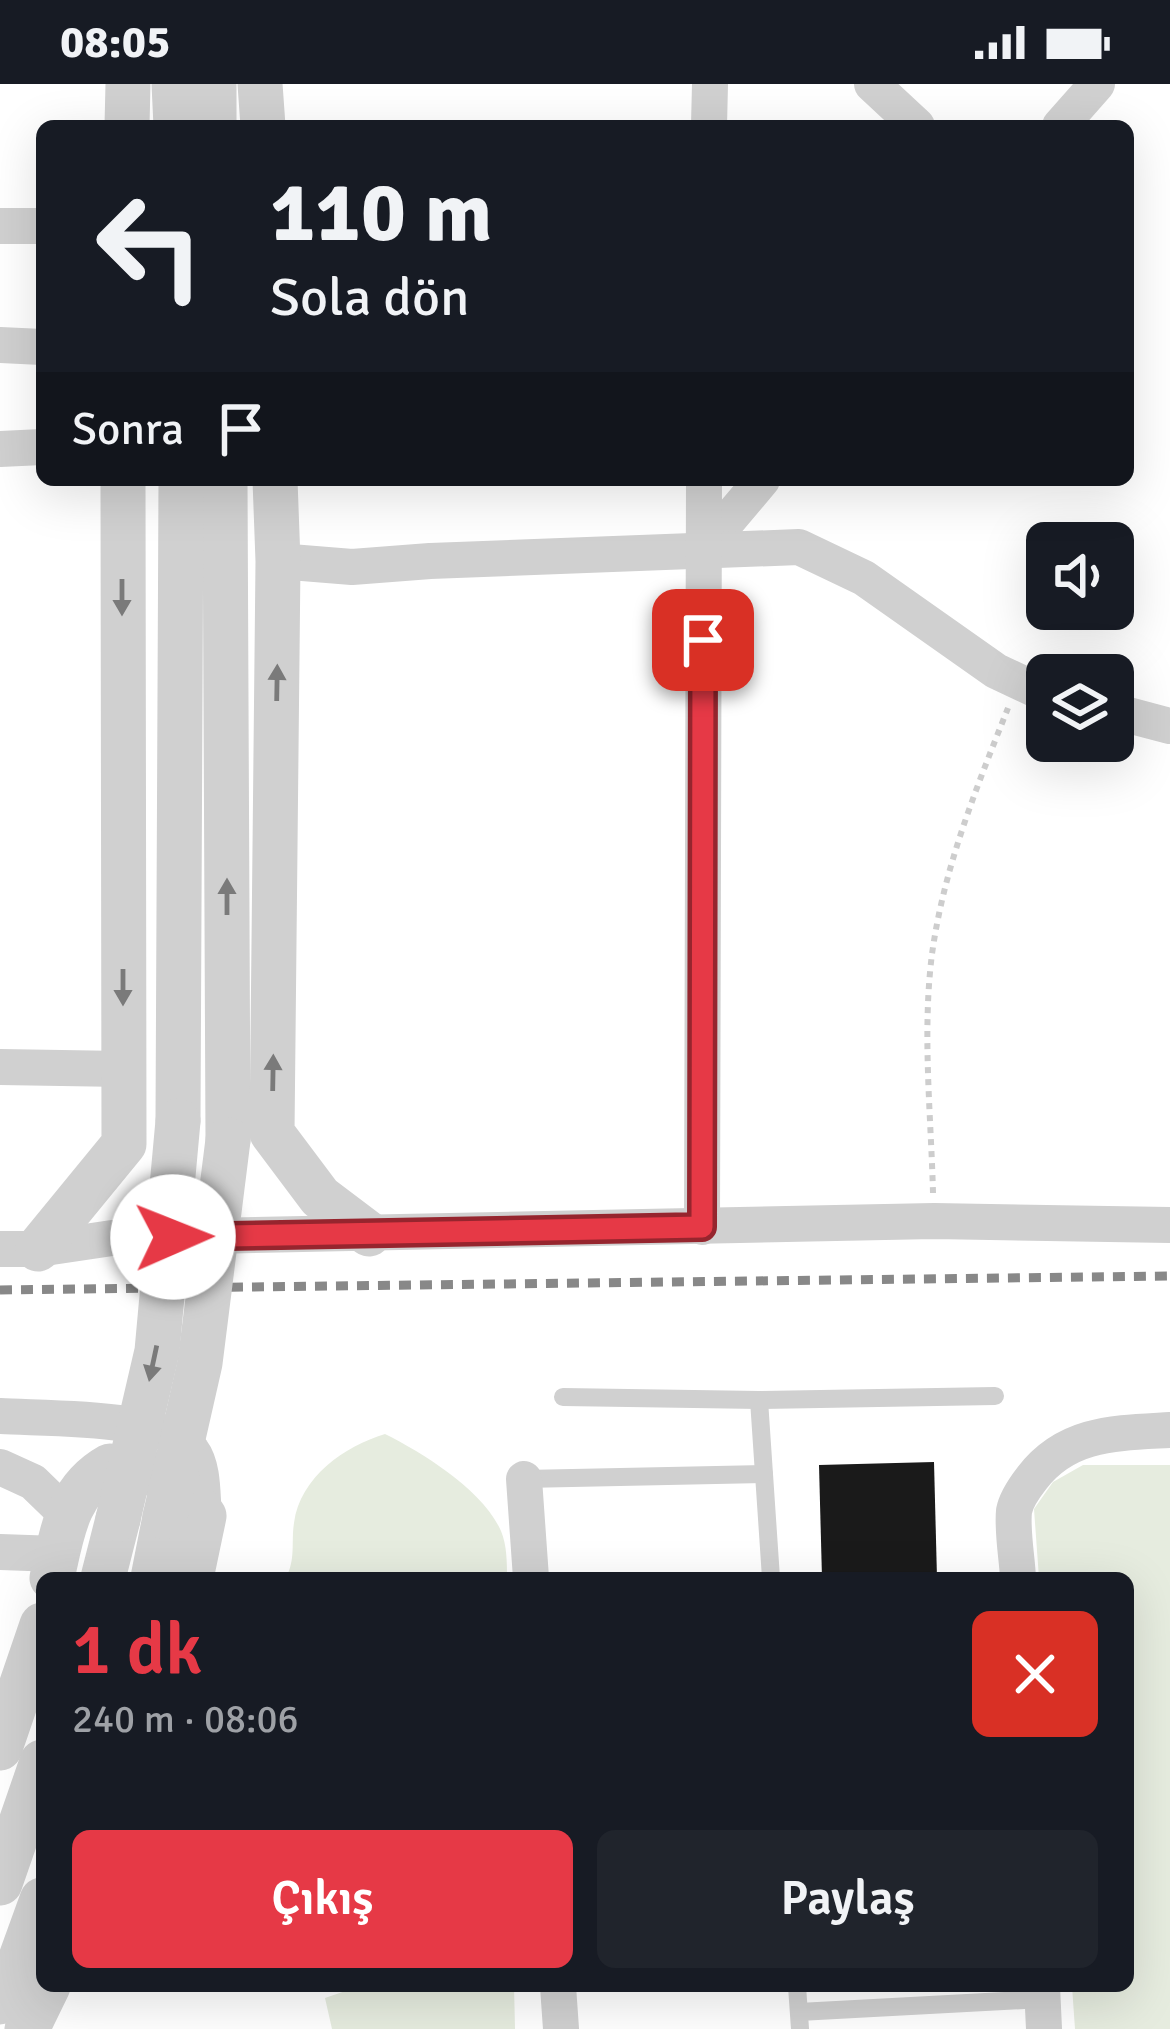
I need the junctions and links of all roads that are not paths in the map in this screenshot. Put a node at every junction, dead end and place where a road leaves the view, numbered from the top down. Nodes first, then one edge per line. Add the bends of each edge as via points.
1 (128, 84) edge
2 (174, 84) edge
3 (214, 84) edge
4 (260, 84) edge
5 (710, 84) edge
6 (872, 84) edge
7 (1097, 84) edge
8 (127, 120) edge
9 (176, 120) edge
10 (214, 120) edge
11 (263, 120) edge
12 (709, 120) edge
13 (911, 120) edge
14 (1065, 120) edge
15 (0, 226) edge
16 (36, 226) edge
17 (0, 345) edge
18 (36, 347) edge
19 (36, 447) edge
20 (0, 448) edge
21 (123, 486) edge
22 (181, 486) edge
23 (225, 486) edge
24 (275, 486) edge
25 (704, 486) edge
26 (757, 486) edge
27 (703, 550) junction
28 (278, 561) junction
29 (1026, 686) edge
30 (1134, 717) edge
31 (1170, 726) edge
32 (0, 1067) edge
33 (123, 1069) junction
34 (250, 1136) junction
35 (124, 1144) junction
36 (1170, 1225) edge
37 (702, 1227) junction
38 (369, 1234) junction
39 (19, 1249) edge
40 (995, 1396) dead end
41 (563, 1397) dead end
42 (759, 1400) junction
43 (0, 1416) edge
44 (1170, 1430) edge
45 (0, 1467) edge
46 (764, 1474) junction
47 (524, 1479) joint
48 (185, 1516) junction
49 (59, 1549) edge
50 (0, 1552) edge
51 (105, 1572) edge
52 (156, 1572) edge
53 (190, 1572) edge
54 (531, 1572) edge
55 (771, 1572) edge
56 (1018, 1572) edge
57 (36, 1643) edge
58 (0, 1748) edge
59 (36, 1779) edge
60 (0, 1883) edge
61 (36, 1916) edge
62 (45, 1992) edge
63 (558, 1992) edge
64 (0, 2002) edge
65 (1043, 2005) edge
66 (800, 2020) edge
67 (27, 2029) edge
68 (561, 2029) edge

1 - 8 street
2 - 9 street
3 - 10 street
4 - 11 street
5 - 12 street
6 - 13 street
7 - 14 street
15 - 16 street
17 - 18 street
19 - 20 street
21 -> 33 street
22 -> 51 street, bridge via 178,1121 157,1351
34 -> 23 street
24 - 28 street
25 - 27 street
26 - 27 street
27 - 28 street via 352,567
27 - 29 street via 799,547 864,578
27 - 37 street
34 -> 28 street
30 - 31 street
32 - 33 street
33 - 35 street
34 - 35 street via 241,1176 198,1190 156,1172
34 - 38 street
34 - 48 street, bridge via 200,1363
35 - 39 street
36 - 37 street
37 - 38 street
38 - 39 street via 112,1238
40 - 42 lane
41 - 42 lane
42 - 46 lane
43 - 48 street via 157,1428 192,1449 200,1472
44 - 56 street via 1102,1434 1052,1456 1014,1509
45 - 49 street via 32,1482
46 - 47 lane
46 - 55 lane
47 - 54 street
48 - 49 street via 183,1486 160,1473 110,1466 80,1488
48 - 52 street
48 - 53 street
49 - 50 street
57 - 58 street
59 - 60 street
61 - 64 street
62 - 67 street
63 - 68 street
65 - 66 lane

